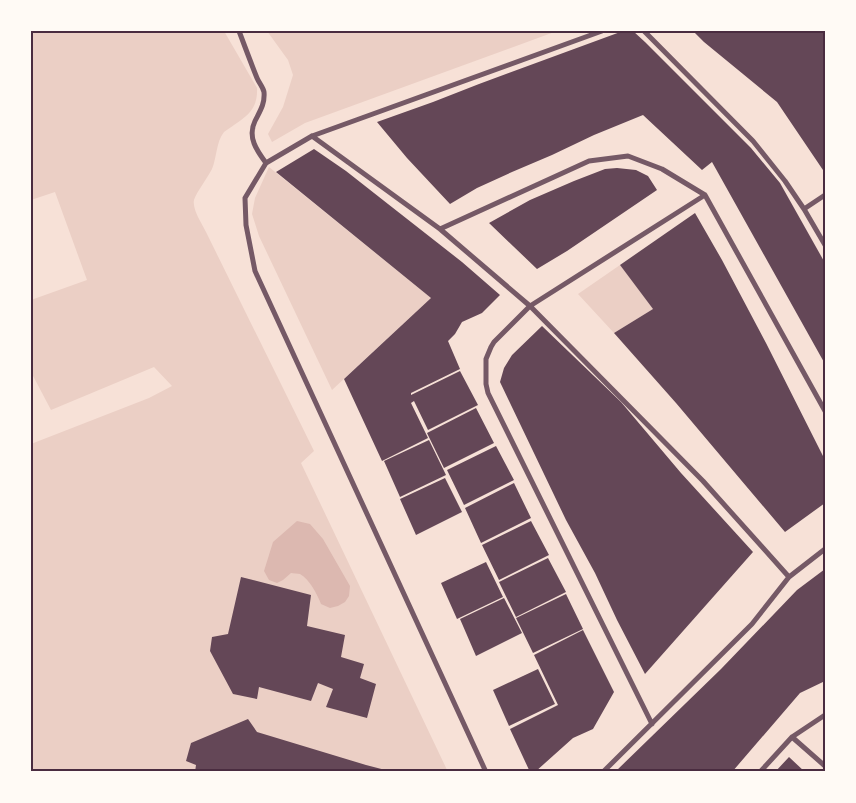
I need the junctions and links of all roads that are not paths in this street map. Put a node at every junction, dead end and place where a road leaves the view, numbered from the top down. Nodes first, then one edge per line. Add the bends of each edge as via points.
1 (239, 31) edge
2 (602, 31) edge
3 (644, 31) edge
4 (312, 136) junction
5 (266, 163) junction
6 (705, 194) junction
7 (825, 195) edge
8 (804, 209) junction
9 (440, 229) junction
10 (825, 245) edge
11 (530, 306) junction
12 (825, 411) edge
13 (825, 549) edge
14 (789, 577) junction
15 (825, 715) edge
16 (652, 724) junction
17 (792, 737) junction
18 (825, 766) edge
19 (486, 772) edge
20 (602, 772) edge
21 (760, 772) edge

1 - 5 street via 264,91 264,104 252,132 256,150
2 - 4 street
3 - 8 street via 753,141
4 - 5 street
4 - 9 street
5 - 19 street via 245,198 246,225 256,271
6 - 9 street via 662,169 628,156 588,161
6 - 11 street
6 - 12 street
7 - 8 street
8 - 10 street
9 - 11 street
11 - 14 street via 703,481
11 - 16 street via 491,347 486,359 488,393
13 - 14 street
14 - 16 street via 752,624
15 - 17 street
16 - 20 street
17 - 18 street
17 - 21 street

